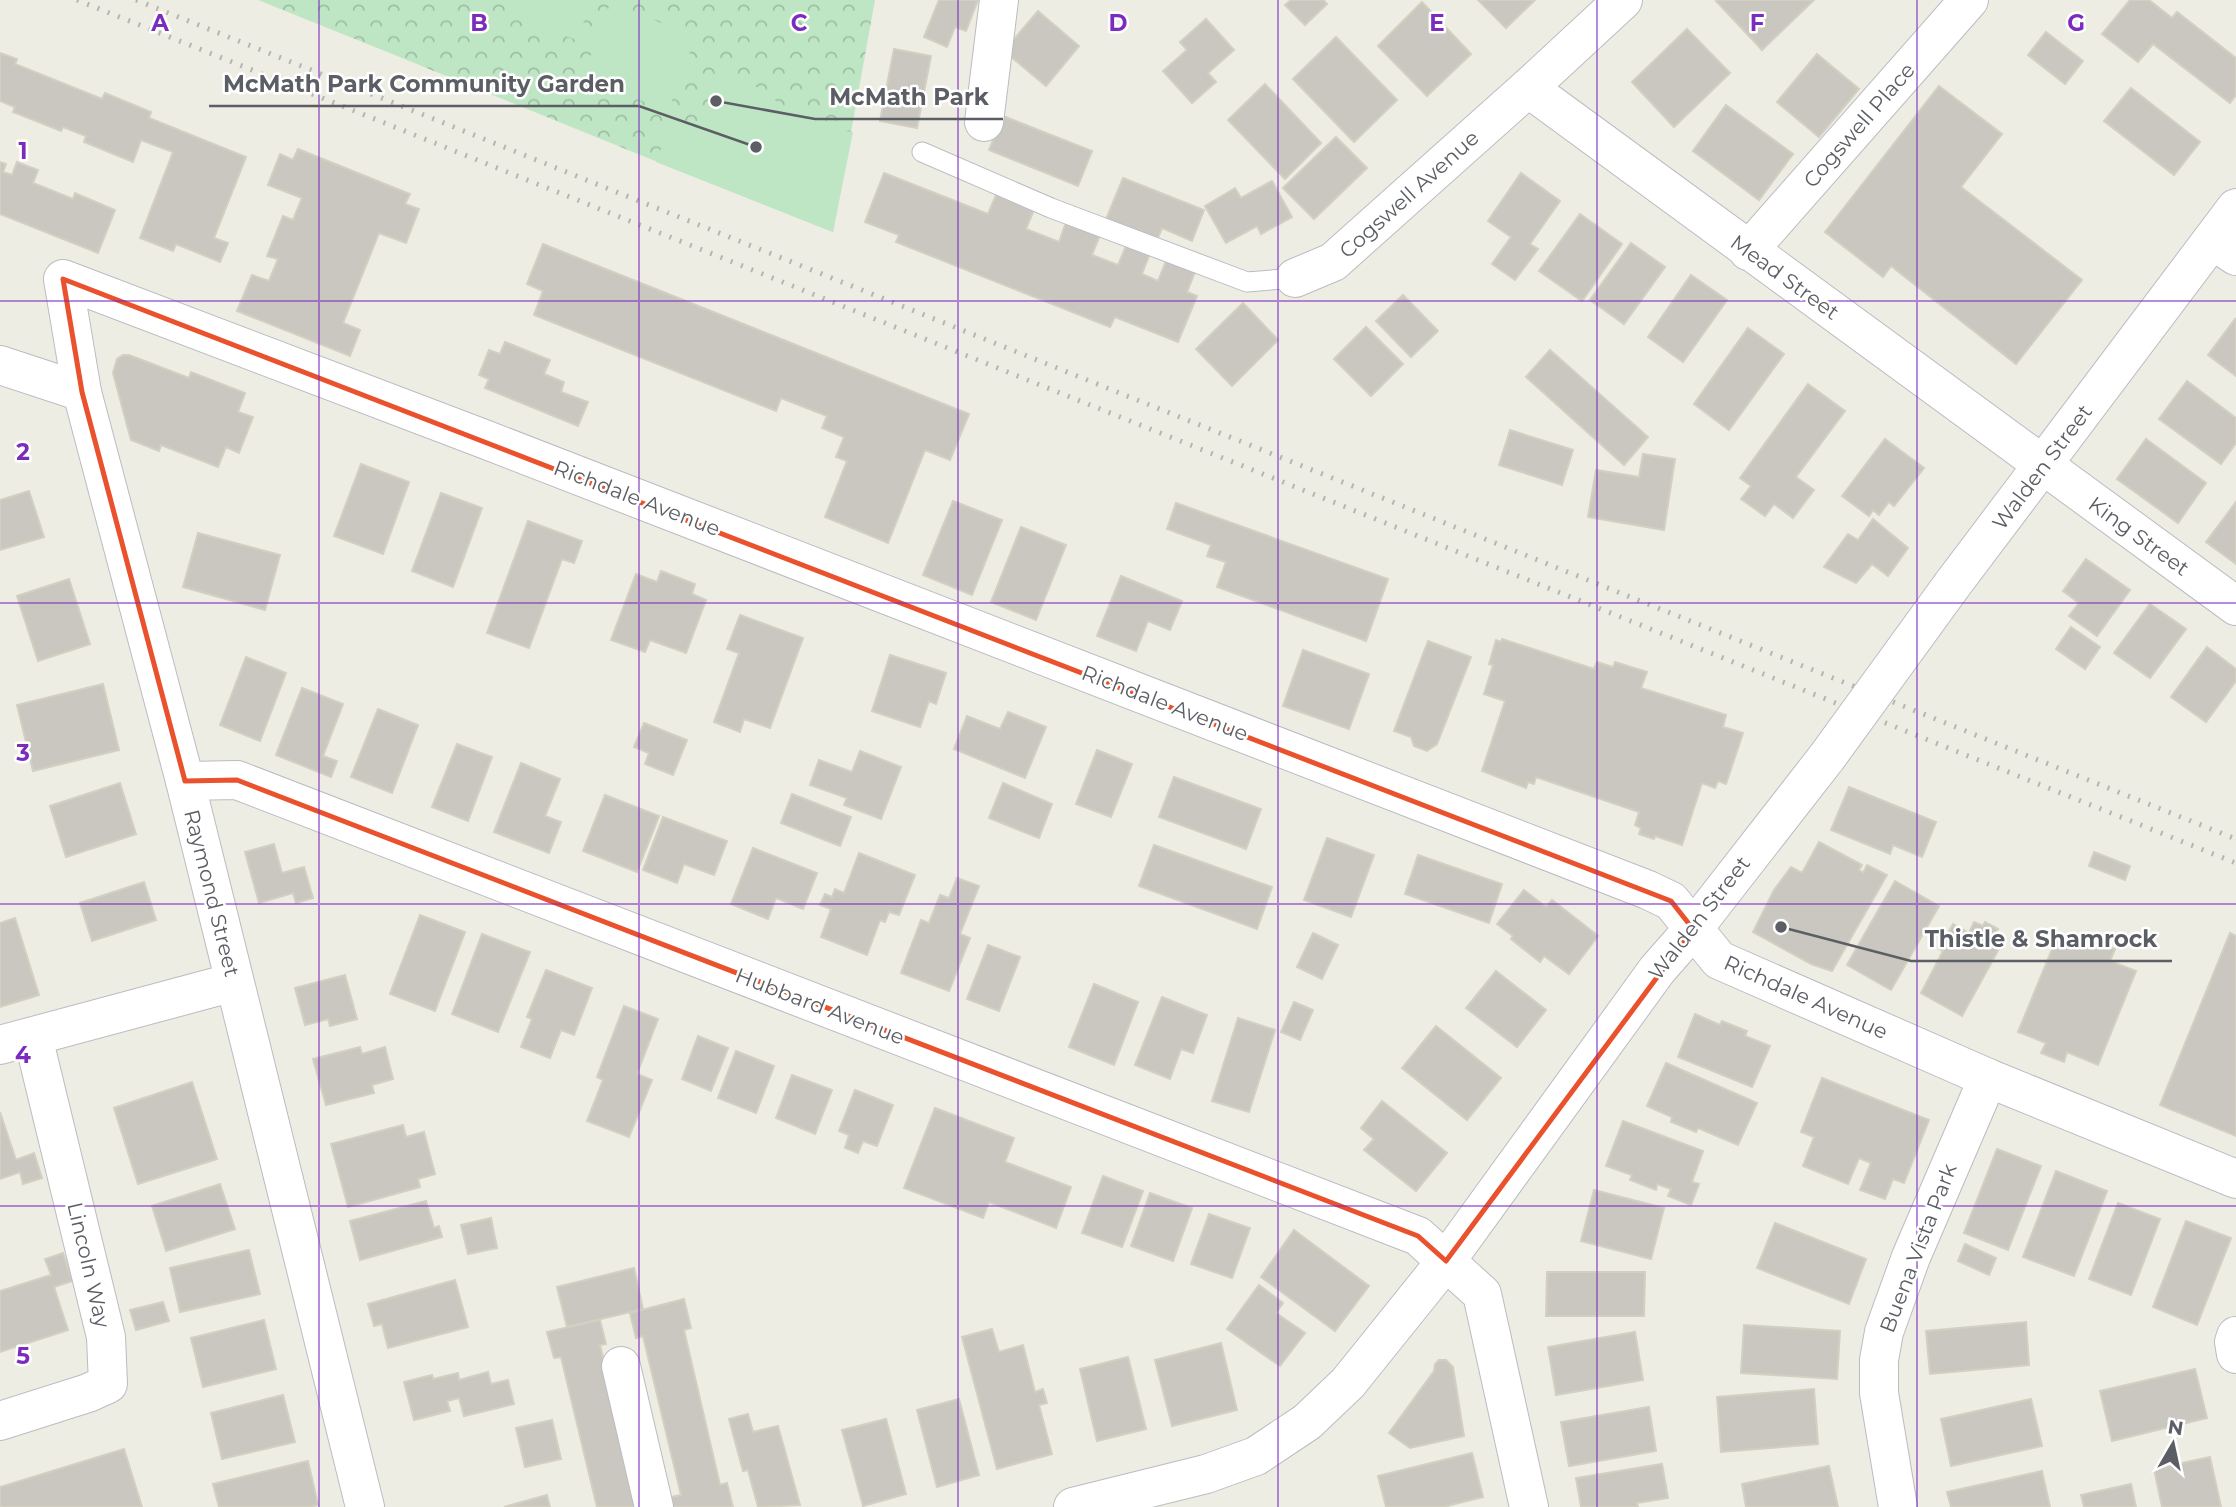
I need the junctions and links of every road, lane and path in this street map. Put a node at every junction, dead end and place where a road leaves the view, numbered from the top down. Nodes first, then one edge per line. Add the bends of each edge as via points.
1 (999, 0) edge
2 (1623, 0) edge
3 (1969, 0) edge
4 (1528, 88) junction
5 (984, 122) dead end
6 (922, 152) dead end
7 (2236, 208) edge
8 (2224, 248) edge
9 (1748, 251) junction
10 (1295, 278) joint
11 (63, 279) joint
12 (0, 365) edge
13 (82, 392) junction
14 (2042, 466) junction
15 (2236, 606) edge
16 (185, 782) junction
17 (1693, 929) junction
18 (234, 982) junction
19 (16, 1041) edge
20 (1988, 1078) junction
21 (2236, 1180) edge
22 (1446, 1261) junction
23 (2236, 1336) edge
24 (2236, 1354) edge
25 (621, 1366) dead end
26 (0, 1421) edge
27 (1155, 1497) edge
28 (365, 1507) edge
29 (654, 1507) edge
30 (1073, 1507) edge
31 (1530, 1507) edge
32 (1898, 1507) edge

1 - 5 street
2 - 4 street, Cogswell Avenue
3 - 9 street, Cogswell Place
4 - 9 street, Mead Street
4 - 10 street, Cogswell Avenue via 1333,262
6 - 10 lane, Cogswell Avenue via 1051,208 1247,282
7 - 8 street, Walden Street
8 - 14 street, Walden Street
9 - 14 street, Mead Street
11 - 13 street, Raymond Street
11 - 17 street, Richdale Avenue via 1648,890 1671,901
12 - 13 street
13 - 16 street, Raymond Street
14 - 15 street, King Street
14 - 17 street, Walden Street, bridge
16 - 18 street, Raymond Street
16 - 22 street, Hubbard Avenue via 237,780 1418,1236
17 - 20 street, Richdale Avenue via 1719,960
17 - 22 street, Walden Street via 1657,970
18 - 19 street
18 - 28 street, Raymond Street
19 - 26 street, Lincoln Way via 106,1337 108,1384
20 - 21 street, Richdale Avenue
20 - 32 street, Buena Vista Park via 1884,1332 1879,1393
22 - 27 street, Walden Street via 1348,1383 1307,1422 1256,1456
22 - 31 street, Hubbard Avenue via 1482,1294
23 - 24 street
25 - 29 street
27 - 30 street, Walden Street

